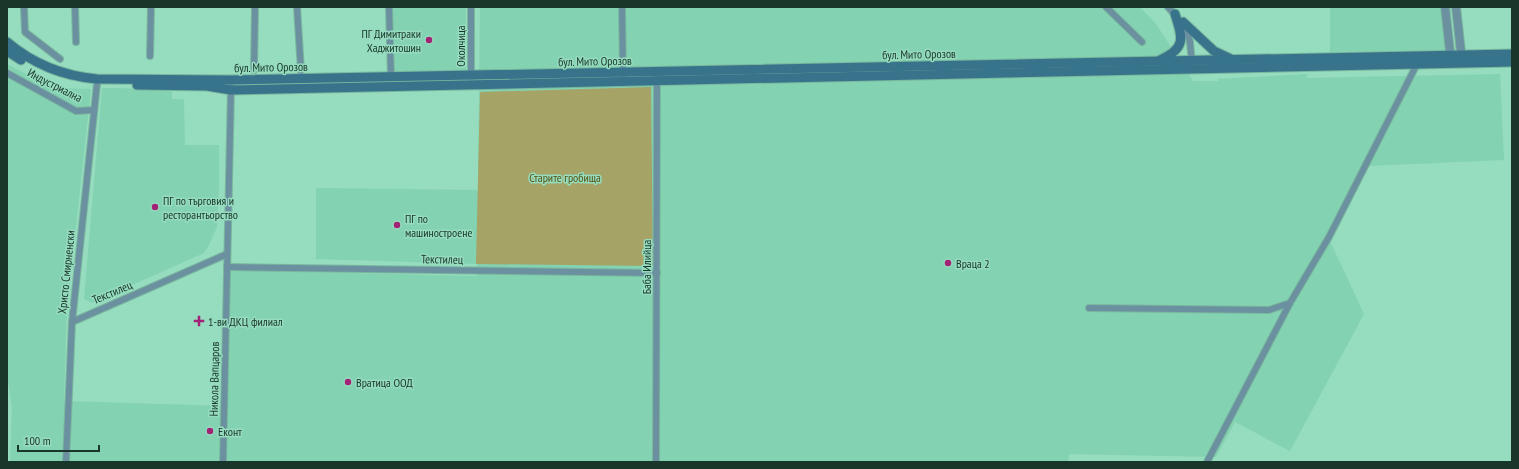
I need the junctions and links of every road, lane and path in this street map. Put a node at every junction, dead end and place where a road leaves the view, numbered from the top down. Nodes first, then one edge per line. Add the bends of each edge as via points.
1 (24, 7) edge
2 (75, 7) edge
3 (151, 7) edge
4 (255, 7) edge
5 (297, 7) edge
6 (389, 7) edge
7 (471, 7) edge
8 (622, 7) edge
9 (1106, 7) edge
10 (1168, 7) edge
11 (1445, 7) edge
12 (1456, 7) edge
13 (1175, 14) junction
14 (1183, 22) junction
15 (7, 42) edge
16 (76, 42) dead end
17 (1142, 42) dead end
18 (7, 51) edge
19 (1512, 54) edge
20 (150, 56) dead end
21 (60, 59) dead end
22 (1451, 59) junction
23 (1462, 59) junction
24 (1234, 60) junction
25 (1155, 62) junction
26 (1512, 62) edge
27 (1417, 64) junction
28 (1192, 65) junction
29 (254, 70) dead end
30 (301, 71) dead end
31 (657, 71) junction
32 (623, 72) junction
33 (7, 73) edge
34 (471, 75) junction
35 (390, 77) junction
36 (231, 80) junction
37 (658, 81) junction
38 (623, 82) junction
39 (97, 84) junction
40 (471, 85) junction
41 (231, 90) junction
42 (94, 110) junction
43 (227, 254) junction
44 (227, 267) junction
45 (657, 273) junction
46 (1290, 303) junction
47 (1089, 308) dead end
48 (72, 322) junction
49 (66, 462) edge
50 (223, 462) edge
51 (656, 462) edge
52 (1207, 462) edge

1 - 21 street via 25,32
2 - 16 street
3 - 20 street
4 - 29 street
5 - 30 street
6 - 35 street
7 - 34 street, Околчица
8 - 32 street
9 - 17 street
10 - 13 street
11 - 22 street
12 - 23 street
13 - 14 street
13 - 25 main road via 1180,31 1180,43 1174,51
14 - 24 main road via 1214,51
14 - 28 street via 1189,37
15 - 36 main road, бул. Мито Орозов via 24,56 38,63 78,77
18 - 39 main road, бул. Мито Орозов via 34,68 54,76
19 - 23 main road
22 - 23 main road
22 - 24 main road
22 - 27 main road
23 - 26 main road
24 - 28 main road
25 - 28 main road, бул. Мито Орозов
25 - 31 main road, бул. Мито Орозов
27 - 28 main road
27 - 46 street via 1329,237
28 - 37 main road, бул. Мито Орозов
31 - 32 main road, бул. Мито Орозов
31 - 37 street, Баба Илийца
32 - 34 main road, бул. Мито Орозов
32 - 38 street
33 - 42 street, Индустриална via 76,111
34 - 35 main road, бул. Мито Орозов
34 - 40 street, Околчица
35 - 36 main road, бул. Мито Орозов
36 - 41 street, Никола Вапцаров
37 - 38 main road, бул. Мито Орозов
37 - 45 street, Баба Илийца
38 - 40 main road, бул. Мито Орозов
39 - 41 main road, бул. Мито Орозов via 206,86
39 - 42 street, Христо Смирненски
40 - 41 main road, бул. Мито Орозов
41 - 43 street, Никола Вапцаров
42 - 48 street, Христо Смирненски
43 - 44 street, Никола Вапцаров
43 - 48 street, Текстилец
44 - 45 street, Текстилец
44 - 50 street, Никола Вапцаров
45 - 51 street, Баба Илийца
46 - 47 street via 1269,310
46 - 52 street
48 - 49 street, Христо Смирненски

